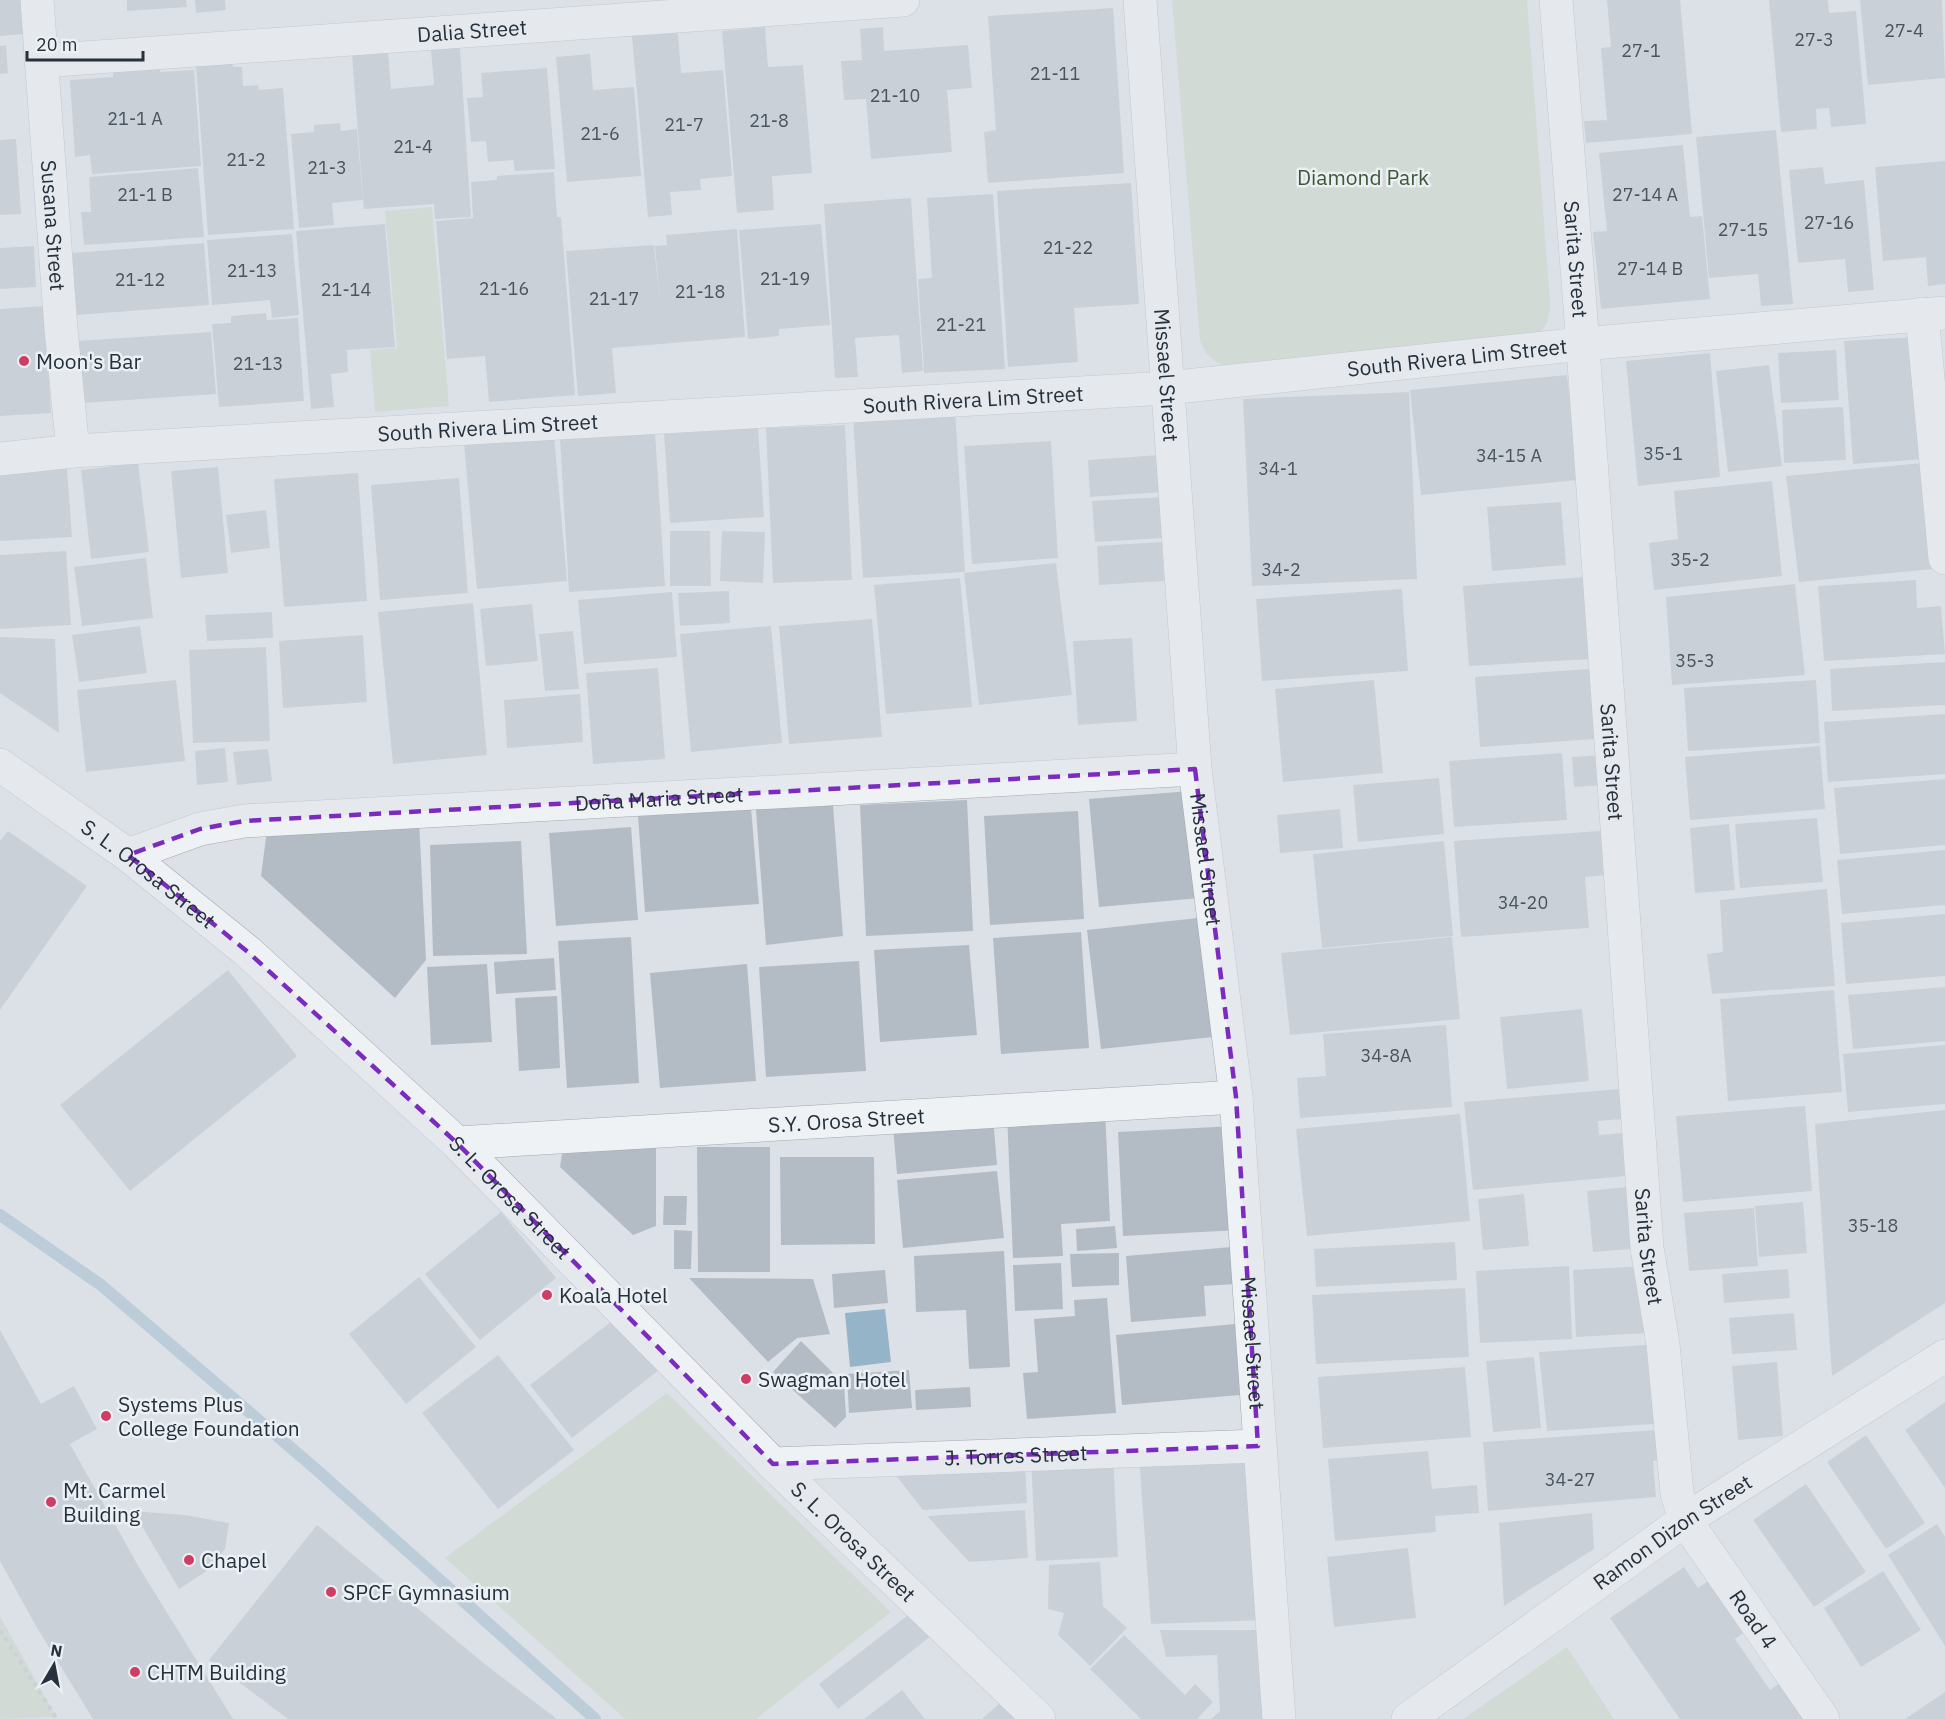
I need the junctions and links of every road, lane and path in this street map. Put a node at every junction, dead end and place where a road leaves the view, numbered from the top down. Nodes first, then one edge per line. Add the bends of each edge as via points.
1 (38, 0) edge
2 (903, 0) edge
3 (1140, 0) edge
4 (1556, 0) edge
5 (41, 61) junction
6 (1934, 313) edge
7 (1582, 344) junction
8 (1167, 388) junction
9 (73, 451) junction
10 (0, 459) edge
11 (1945, 558) edge
12 (0, 765) edge
13 (1195, 769) junction
14 (128, 855) junction
15 (1236, 1097) junction
16 (457, 1143) junction
17 (1945, 1356) edge
18 (1258, 1446) junction
19 (772, 1464) junction
20 (1685, 1520) junction
21 (0, 1630) edge
22 (57, 1719) edge
23 (1039, 1719) edge
24 (1279, 1719) edge
25 (1408, 1719) edge
26 (1823, 1719) edge

1 - 5 street, Susana Street
2 - 5 street, Dalia Street
3 - 8 street, Missael Street
4 - 7 street, Sarita Street
5 - 9 street, Susana Street
6 - 7 street, South Rivera Lim Street
6 - 11 street
7 - 8 street, South Rivera Lim Street
7 - 20 street, Sarita Street via 1647,1248 1663,1344 1676,1486
8 - 9 street, South Rivera Lim Street
8 - 13 street, Missael Street
9 - 10 street, South Rivera Lim Street
12 - 14 street, S. L. Orosa Street
13 - 14 street, Doña Maria Street via 244,821 200,829
13 - 15 street, Missael Street
14 - 16 street, S. L. Orosa Street via 248,952
15 - 16 street, S.Y. Orosa Street
15 - 18 street, Missael Street
16 - 19 street, S. L. Orosa Street
17 - 20 street, Ramon Dizon Street
18 - 19 street, J. Torres Street
18 - 24 street, Missael Street
19 - 23 street, S. L. Orosa Street
20 - 25 street, Ramon Dizon Street
20 - 26 street, Road 4
21 - 22 path

